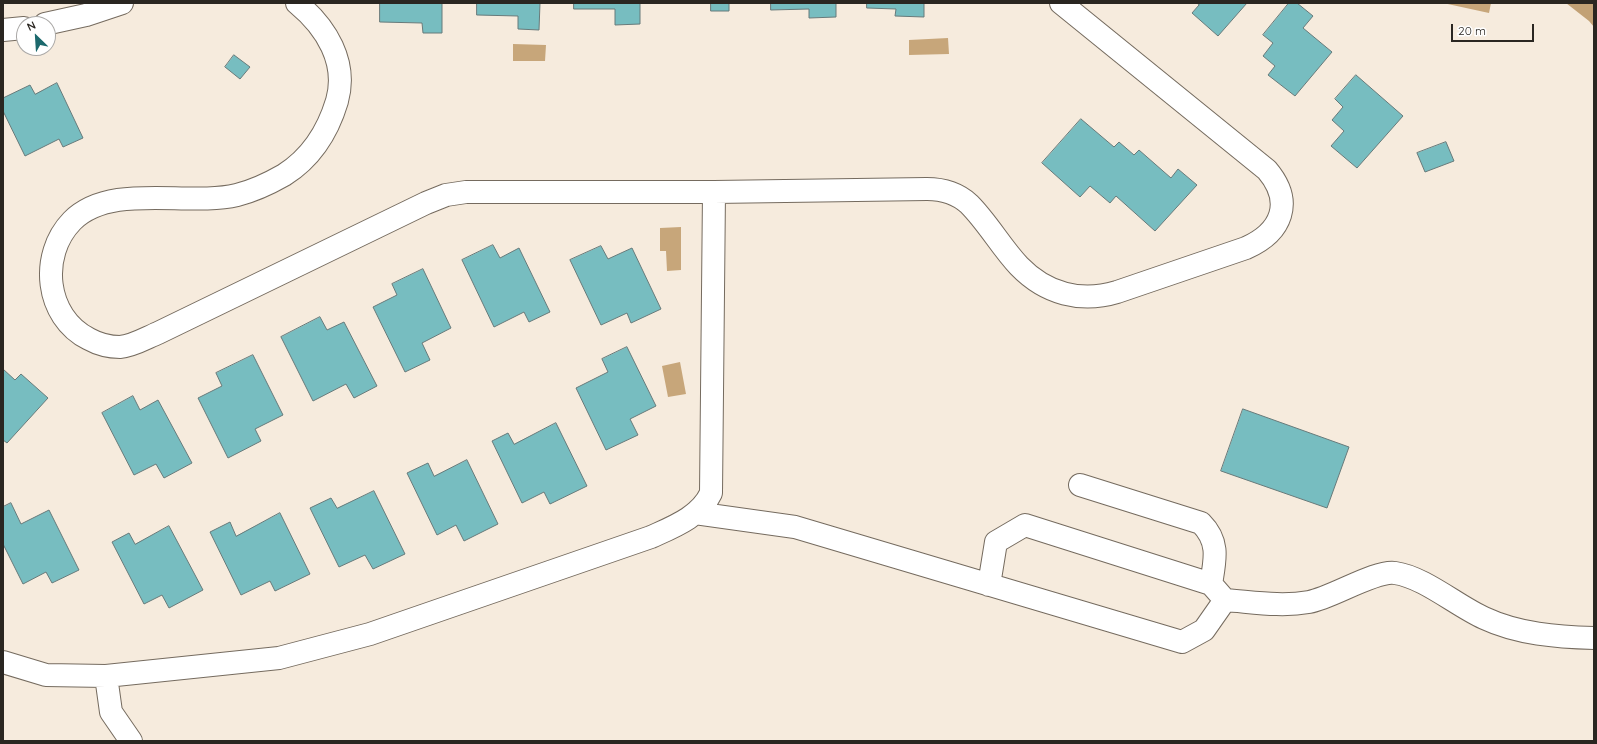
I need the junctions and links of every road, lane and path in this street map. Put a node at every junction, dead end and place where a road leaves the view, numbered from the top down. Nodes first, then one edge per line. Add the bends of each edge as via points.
1 (122, 3) edge
2 (297, 3) edge
3 (1061, 3) edge
4 (56, 22) edge
5 (16, 29) edge
6 (3, 30) edge
7 (714, 192) junction
8 (1080, 484) dead end
9 (696, 513) junction
10 (990, 585) junction
11 (1218, 592) junction
12 (1594, 638) edge
13 (3, 662) edge
14 (106, 676) junction
15 (131, 741) edge

1 - 4 street
2 - 7 street via 325,33 339,65 338,97 333,116 322,136 309,155 297,166 273,181 237,195 215,198 112,200 94,206 74,220 66,228 56,246 50,281 57,307 64,319 77,332 107,346 132,344 426,203 453,193
3 - 7 street via 1267,170 1278,187 1282,204 1279,220 1268,234 1246,248 1117,292 1077,297 1048,287 1022,269 969,204 947,191 927,189
5 - 6 street
7 - 9 street via 712,489 706,503
8 - 11 street via 1201,523 1209,531 1216,553
9 - 10 street via 795,527
9 - 14 street via 628,546 370,634 279,658
10 - 11 street via 1182,642 1204,630
10 - 11 street via 996,542 1025,525
11 - 12 street via 1285,604 1311,601 1379,575 1394,572 1411,577 1484,618 1506,626 1559,637
13 - 14 street via 46,675
14 - 15 street via 111,712

